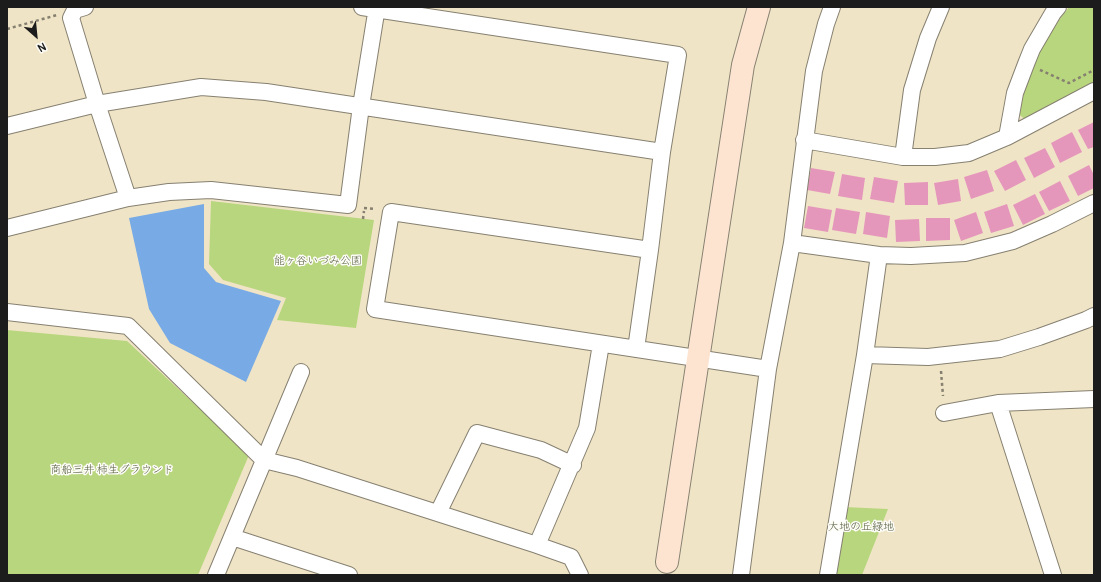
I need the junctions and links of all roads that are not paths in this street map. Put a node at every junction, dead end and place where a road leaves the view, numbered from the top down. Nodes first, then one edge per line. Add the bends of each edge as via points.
1 (85, 7) edge
2 (759, 7) edge
3 (832, 7) edge
4 (941, 7) edge
5 (1058, 7) edge
6 (372, 8) edge
7 (1094, 91) edge
8 (97, 104) junction
9 (361, 106) junction
10 (7, 126) edge
11 (1007, 137) junction
12 (804, 140) junction
13 (662, 152) junction
14 (903, 157) junction
15 (128, 198) junction
16 (1094, 203) edge
17 (7, 228) edge
18 (792, 243) junction
19 (650, 250) junction
20 (879, 255) junction
21 (7, 312) edge
22 (1094, 316) edge
23 (601, 344) junction
24 (636, 349) junction
25 (865, 355) junction
26 (698, 358) junction
27 (768, 369) junction
28 (302, 372) dead end
29 (1094, 399) edge
30 (998, 403) junction
31 (944, 413) road end
32 (264, 460) junction
33 (572, 465) junction
34 (438, 513) junction
35 (232, 537) junction
36 (537, 545) junction
37 (667, 562) dead end
38 (216, 575) edge
39 (349, 575) edge
40 (580, 575) edge
41 (742, 575) edge
42 (828, 575) edge
43 (1053, 575) edge

1 - 8 street via 75,10 71,18
2 - 26 street via 743,65
3 - 12 street via 814,71
4 - 14 street via 928,38 912,90
5 - 11 street via 1032,49 1026,64 1015,93
6 - 9 street
6 - 13 street via 678,55
7 - 11 street
8 - 9 street via 201,87 266,92
8 - 10 street
8 - 15 street
9 - 13 street
9 - 15 street via 348,205 211,190 169,192
11 - 14 street via 969,153
12 - 14 street
12 - 18 street
13 - 19 street
15 - 17 street
16 - 20 street via 1013,241 965,253
18 - 20 street
18 - 27 street
19 - 23 street via 391,212 375,309
19 - 24 street
20 - 25 street
21 - 32 street via 128,326
22 - 25 street via 1000,349 928,357
23 - 24 street
23 - 33 street via 587,428
24 - 26 street
25 - 42 street
26 - 27 street
26 - 37 street
27 - 41 street
28 - 32 street
29 - 30 street
30 - 31 street
30 - 43 street
32 - 34 street
32 - 35 street
33 - 34 street via 541,450 477,433
33 - 36 street
34 - 36 street
35 - 38 street
35 - 39 street
36 - 40 street via 571,557

